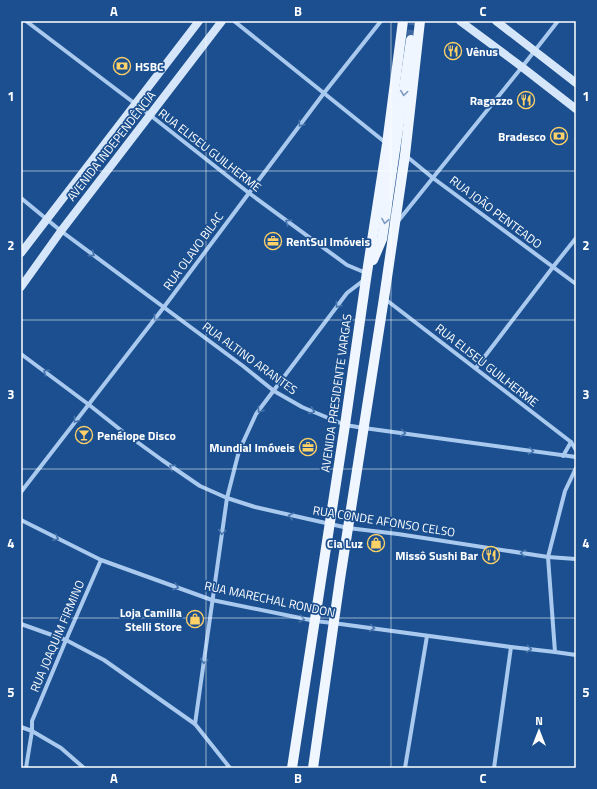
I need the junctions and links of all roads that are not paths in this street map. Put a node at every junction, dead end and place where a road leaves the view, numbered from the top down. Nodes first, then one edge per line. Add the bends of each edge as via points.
1 (26, 21) edge
2 (199, 21) edge
3 (222, 21) edge
4 (234, 21) edge
5 (381, 21) edge
6 (403, 21) edge
7 (420, 21) edge
8 (460, 21) edge
9 (496, 21) edge
10 (558, 21) edge
11 (411, 40) tunnel mouth
12 (534, 51) junction
13 (522, 67) junction
14 (576, 83) edge
15 (324, 93) junction
16 (135, 104) junction
17 (576, 110) edge
18 (150, 115) junction
19 (387, 144) junction
20 (405, 155) junction
21 (433, 178) junction
22 (249, 193) junction
23 (21, 198) edge
24 (47, 219) junction
25 (395, 224) junction
26 (61, 231) junction
27 (576, 238) edge
28 (21, 253) edge
29 (553, 267) junction
30 (366, 276) junction
31 (576, 284) edge
32 (21, 287) edge
33 (384, 298) junction
34 (164, 307) junction
35 (21, 354) edge
36 (476, 368) junction
37 (274, 391) junction
38 (88, 404) junction
39 (345, 425) junction
40 (364, 428) junction
41 (571, 442) junction
42 (576, 450) edge
43 (563, 456) junction
44 (576, 457) edge
45 (576, 468) edge
46 (21, 492) edge
47 (227, 498) junction
48 (21, 520) edge
49 (330, 524) junction
50 (348, 528) junction
51 (548, 557) junction
52 (576, 559) edge
53 (101, 560) junction
54 (212, 600) junction
55 (315, 621) junction
56 (333, 623) junction
57 (21, 624) edge
58 (427, 636) junction
59 (66, 640) junction
60 (511, 647) junction
61 (555, 652) junction
62 (576, 655) edge
63 (32, 721) junction
64 (195, 724) junction
65 (22, 729) edge
66 (32, 731) junction
67 (26, 768) edge
68 (84, 768) edge
69 (230, 768) edge
70 (292, 768) edge
71 (313, 768) edge
72 (405, 768) edge
73 (494, 768) edge

1 - 16 street, RUA ELISEU GUILHERME
2 - 16 main road, AVENIDA INDEPENDÊNCIA
3 - 18 main road, AVENIDA INDEPENDÊNCIA
4 - 15 street
5 - 15 street, RUA OLAVO BILAC
6 - 19 main road, AVENIDA PRESIDENTE VARGAS
7 - 20 main road
8 - 13 main road
9 - 12 main road
10 - 12 street
11 -> 30 main road via 382,239
12 - 13 street
12 - 14 main road
13 - 17 main road
13 - 21 street
15 - 19 street
15 -> 22 street, RUA OLAVO BILAC
16 - 18 street, RUA ELISEU GUILHERME
16 - 24 main road, AVENIDA INDEPENDÊNCIA
18 - 22 street, RUA ELISEU GUILHERME
18 - 26 main road, AVENIDA INDEPENDÊNCIA
19 - 30 main road, AVENIDA PRESIDENTE VARGAS
20 - 21 street, RUA JOÃO PENTEADO
20 - 25 main road
21 - 25 street
21 - 29 street, RUA JOÃO PENTEADO
30 -> 22 street, RUA ELISEU GUILHERME via 347,265
22 - 34 street, RUA OLAVO BILAC
23 - 24 street, RUA ALTINO ARANTES
24 - 26 street, RUA ALTINO ARANTES
24 - 28 main road, AVENIDA INDEPENDÊNCIA
25 - 33 main road
26 - 32 main road, AVENIDA INDEPENDÊNCIA
26 -> 34 street, RUA ALTINO ARANTES
27 - 29 street
29 - 31 street, RUA JOÃO PENTEADO
29 - 36 street
30 -> 37 street via 347,293
30 - 39 main road, AVENIDA PRESIDENTE VARGAS
33 - 36 street, RUA ELISEU GUILHERME
33 - 40 main road
34 - 37 street, RUA ALTINO ARANTES
34 -> 38 street, RUA OLAVO BILAC
38 -> 35 street, RUA CONDE AFONSO CELSO
36 - 41 street, RUA ELISEU GUILHERME
37 -> 39 street, RUA ALTINO ARANTES via 302,407
37 -> 47 street via 256,414 239,451
38 -> 46 street, RUA OLAVO BILAC
47 -> 38 street, RUA CONDE AFONSO CELSO via 200,486
39 - 40 street, RUA ALTINO ARANTES
39 - 49 main road, AVENIDA PRESIDENTE VARGAS
40 -> 43 street, RUA ALTINO ARANTES
40 - 50 main road
41 - 42 street, RUA ELISEU GUILHERME
41 - 43 street
43 - 44 street, RUA ALTINO ARANTES
45 - 51 street via 565,491
49 -> 47 street, RUA CONDE AFONSO CELSO
47 -> 54 street
48 -> 53 street, RUA MARECHAL RONDON
49 - 50 street, RUA CONDE AFONSO CELSO
49 - 55 main road, AVENIDA PRESIDENTE VARGAS
51 -> 50 street, RUA CONDE AFONSO CELSO
50 - 56 main road
51 - 52 street, RUA CONDE AFONSO CELSO
51 - 61 street
53 -> 54 street, RUA MARECHAL RONDON
53 - 59 street, RUA JOAQUIM FIRMINO
54 -> 55 street, RUA MARECHAL RONDON
54 -> 64 street
55 - 56 street, RUA MARECHAL RONDON
55 - 70 main road, AVENIDA PRESIDENTE VARGAS
56 -> 58 street, RUA MARECHAL RONDON
56 - 71 main road
57 - 59 street
58 - 60 street, RUA MARECHAL RONDON
58 - 72 street
59 - 63 street, RUA JOAQUIM FIRMINO
59 - 64 street via 104,660
60 -> 61 street, RUA MARECHAL RONDON
60 - 73 street
61 - 62 street, RUA MARECHAL RONDON
63 - 65 street, RUA JOAQUIM FIRMINO
63 - 66 street, RUA JOAQUIM FIRMINO
64 - 69 street
65 - 66 street
66 - 67 street, RUA JOAQUIM FIRMINO
66 - 68 street via 61,748

